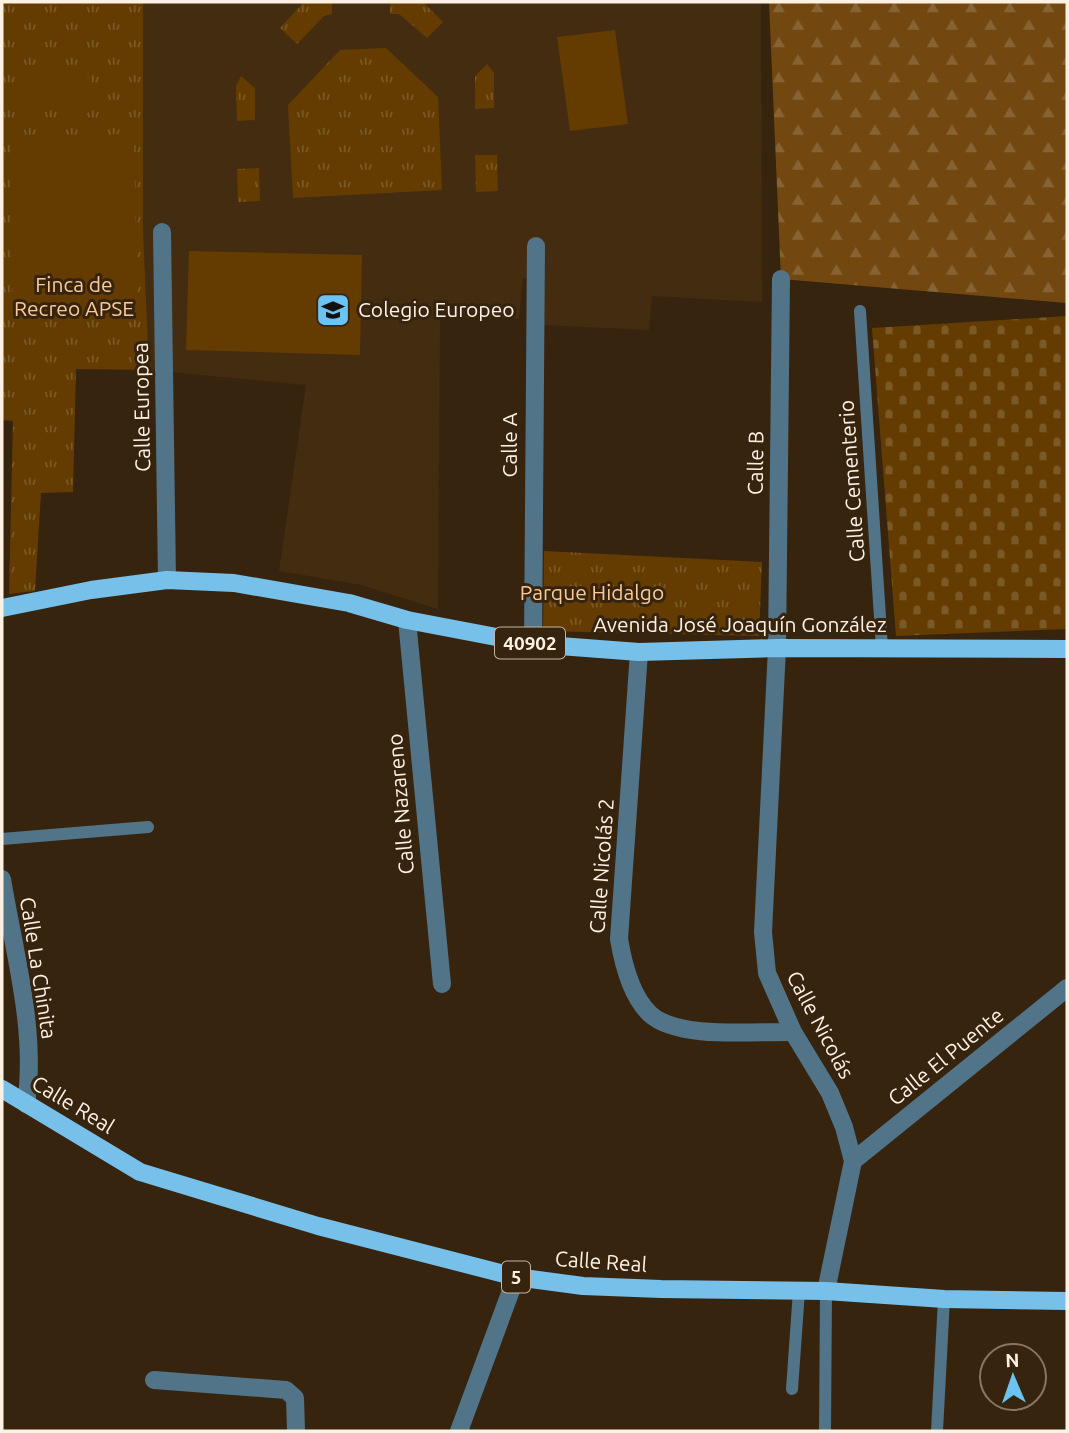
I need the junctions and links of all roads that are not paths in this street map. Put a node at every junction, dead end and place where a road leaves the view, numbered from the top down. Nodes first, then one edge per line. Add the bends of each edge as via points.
1 (162, 232) dead end
2 (536, 246) dead end
3 (781, 279) dead end
4 (860, 311) dead end
5 (167, 580) junction
6 (2, 608) edge
7 (407, 620) junction
8 (533, 644) junction
9 (777, 648) junction
10 (882, 648) junction
11 (1067, 649) edge
12 (639, 652) junction
13 (148, 827) dead end
14 (2, 839) edge
15 (2, 880) edge
16 (442, 984) dead end
17 (1067, 988) edge
18 (793, 1032) junction
19 (2, 1089) edge
20 (26, 1104) junction
21 (853, 1161) junction
22 (516, 1277) junction
23 (799, 1291) junction
24 (826, 1291) junction
25 (944, 1299) junction
26 (1067, 1301) edge
27 (154, 1380) dead end
28 (792, 1389) dead end
29 (296, 1431) edge
30 (459, 1431) edge
31 (825, 1431) edge
32 (937, 1431) edge

1 - 5 street, Calle Europea
2 - 8 street, Calle A
3 - 9 street, Calle B
4 - 10 lane, Calle Cementerio
5 - 6 main road, Avenida José Joaquín González / 40902
5 - 7 main road, Avenida José Joaquín González / 40902 via 234,583 349,603
7 - 8 main road, Avenida José Joaquín González / 40902
7 - 16 street, Calle Nazareno
8 - 12 main road, Avenida José Joaquín González / 40902
9 - 10 main road, Avenida José Joaquín González / 40902
9 - 12 main road, Avenida José Joaquín González / 40902
9 - 18 street, Calle Nicolás via 763,932 767,973
10 - 11 main road, Avenida José Joaquín González / 40902
12 - 18 street, Calle Nicolás 2 via 619,939 623,964 649,1013 666,1023 685,1029
13 - 14 lane
15 - 20 street, Calle La Chinita via 26,1025
17 - 21 street, Calle El Puente
18 - 21 street, Calle Nicolás via 830,1093
19 - 20 main road, Calle Real / 5
20 - 22 main road, Calle Real / 5 via 140,1172 318,1226
21 - 24 street, Calle Nicolás
22 - 23 main road, Calle Real / 5 via 583,1286
22 - 30 street
23 - 24 main road, Calle Real / 5
23 - 28 lane
24 - 25 main road, Calle Real / 5
24 - 31 lane
25 - 26 main road, Calle Real / 5
25 - 32 lane
27 - 29 street via 286,1390 295,1398

